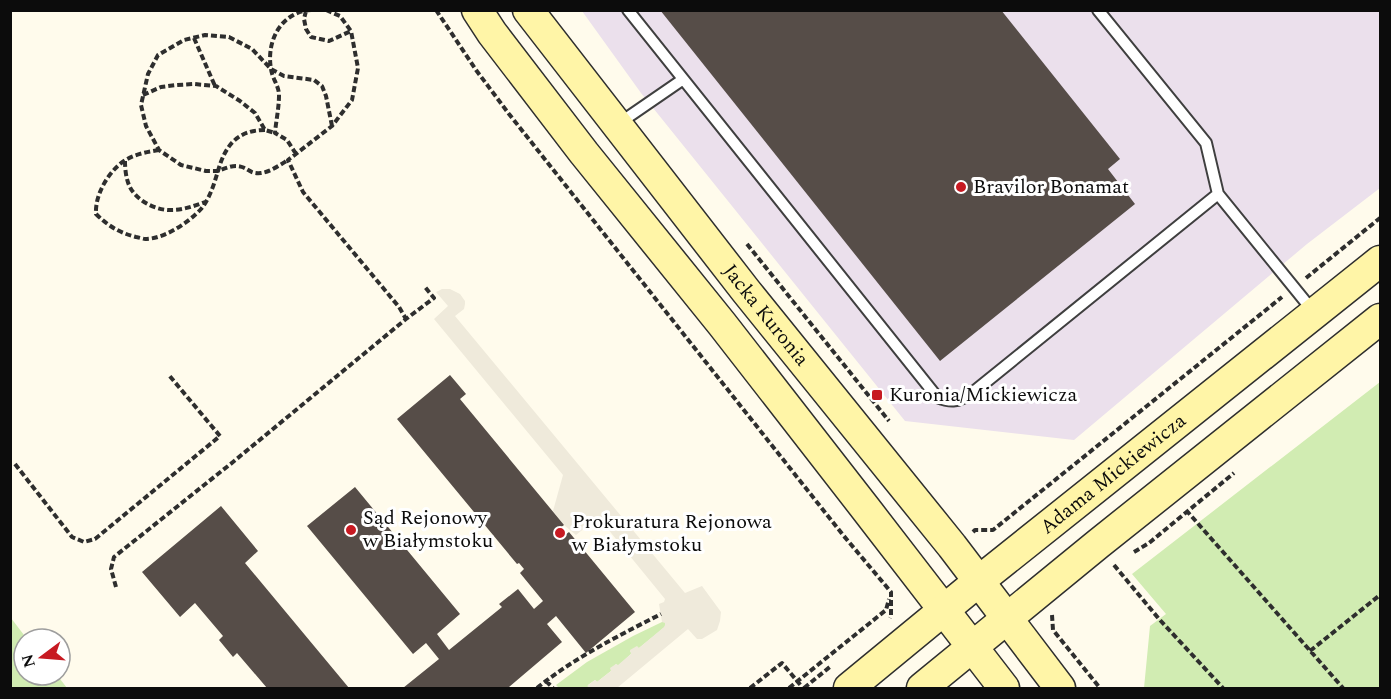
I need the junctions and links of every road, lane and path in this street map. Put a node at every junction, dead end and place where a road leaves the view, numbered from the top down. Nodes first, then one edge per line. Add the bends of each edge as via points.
1 (311, 10) edge
2 (327, 10) edge
3 (436, 10) edge
4 (477, 10) edge
5 (528, 10) edge
6 (628, 10) edge
7 (1098, 10) edge
8 (306, 11) edge
9 (351, 31) junction
10 (194, 38) junction
11 (271, 69) junction
12 (682, 80) junction
13 (216, 86) junction
14 (143, 95) junction
15 (332, 126) junction
16 (617, 126) junction
17 (265, 130) junction
18 (275, 133) junction
19 (159, 150) junction
20 (584, 153) junction
21 (296, 154) junction
22 (288, 160) junction
23 (125, 161) junction
24 (218, 171) junction
25 (1218, 194) junction
26 (205, 202) junction
27 (1380, 218) edge
28 (743, 239) dead end
29 (1380, 261) edge
30 (425, 286) dead end
31 (1293, 288) junction
32 (1315, 314) junction
33 (406, 319) junction
34 (1380, 319) edge
35 (168, 374) dead end
36 (890, 422) dead end
37 (15, 464) dead end
38 (968, 522) dead end
39 (1198, 523) dead end
40 (964, 538) junction
41 (1098, 544) junction
42 (916, 574) junction
43 (979, 581) junction
44 (116, 586) dead end
45 (891, 592) junction
46 (1380, 595) edge
47 (943, 611) junction
48 (661, 614) dead end
49 (1007, 618) junction
50 (882, 624) dead end
51 (1053, 630) dead end
52 (972, 648) junction
53 (1310, 651) junction
54 (839, 660) dead end
55 (546, 681) junction
56 (797, 682) junction
57 (537, 688) edge
58 (553, 688) edge
59 (750, 688) edge
60 (789, 688) edge
61 (804, 688) edge
62 (849, 688) edge
63 (922, 688) edge
64 (1004, 688) edge
65 (1060, 688) edge
66 (1100, 688) edge
67 (1223, 688) edge
68 (1343, 688) edge

1 - 8 path
2 - 9 path via 340,16
3 - 45 path via 509,114
4 - 20 main road, Jacka Kuronia
5 - 16 main road, Jacka Kuronia
6 - 12 lane
7 - 25 lane via 1206,143
8 - 9 path via 304,19 311,37 329,42
8 - 11 path via 288,17 274,34
9 - 15 path via 358,68 352,100
10 - 11 path via 229,37 252,49
10 - 13 path
10 - 14 path via 158,55
11 - 15 path via 284,76 314,80 322,86
11 - 18 path via 279,93
12 - 16 lane
12 - 25 lane via 938,398 947,402 971,394
13 - 14 path via 177,85
13 - 17 path via 255,113
14 - 19 path via 146,126
15 - 21 path
16 - 20 main road
16 - 40 main road, Jacka Kuronia via 746,291
17 - 18 path
17 - 24 path via 253,130 233,142 223,154
18 - 21 path via 287,140
19 - 23 path
19 - 24 path via 181,165
20 - 42 main road, Jacka Kuronia
21 - 22 path
22 - 24 path via 261,173 233,166
22 - 33 path via 303,192
23 - 26 path via 129,185 137,197 151,205 170,211
23 - 26 path via 100,191 96,207 96,214 120,233 144,239 165,235 186,223
24 - 26 path
25 - 31 lane
27 - 31 path
28 - 36 path
29 - 32 main road, Adama Mickiewicza
30 - 33 path via 434,298
31 - 32 lane
31 - 40 path via 993,531
32 - 43 main road, Adama Mickiewicza
33 - 44 path via 114,557 111,569
34 - 41 main road
35 - 37 path via 220,436 95,539 84,542 72,537
38 - 40 path
39 - 53 path
40 - 43 main road, Jacka Kuronia
41 - 49 main road
41 - 67 path via 1159,619
42 - 45 path
42 - 47 main road, Jacka Kuronia
43 - 47 main road, Adama Mickiewicza
43 - 49 main road, Jacka Kuronia
45 - 50 path via 891,616
45 - 56 path via 886,610
46 - 53 path
47 - 52 main road, Jacka Kuronia
47 - 62 main road, Adama Mickiewicza
48 - 55 path via 600,646
49 - 52 main road
49 - 65 main road, Jacka Kuronia
51 - 66 path
52 - 63 main road
52 - 64 main road, Jacka Kuronia
53 - 68 path
54 - 61 path
55 - 57 path
55 - 58 path
56 - 59 path via 782,663
56 - 60 path
56 - 61 path

